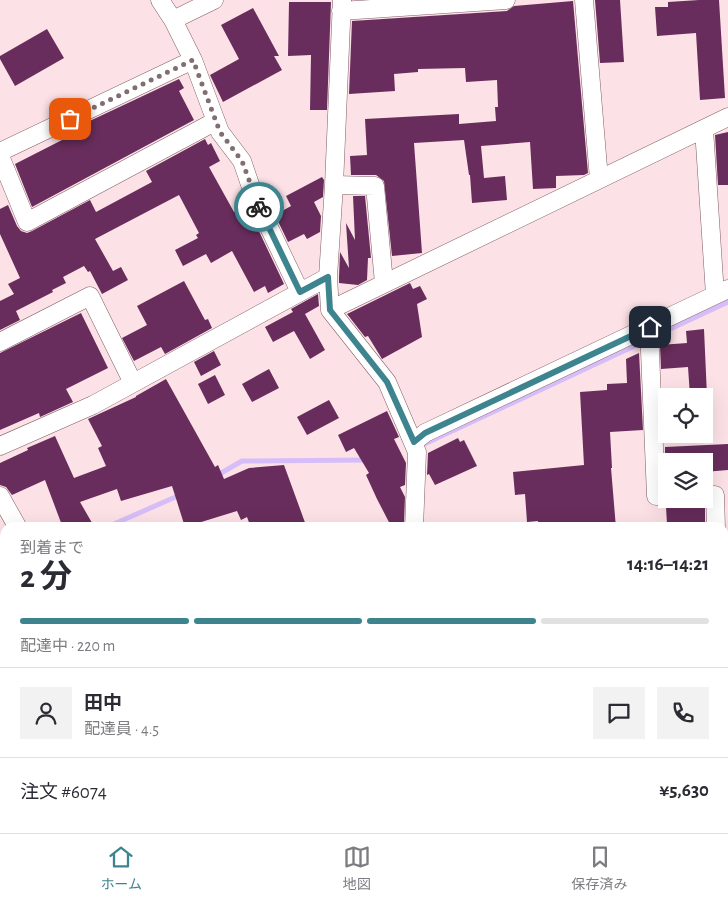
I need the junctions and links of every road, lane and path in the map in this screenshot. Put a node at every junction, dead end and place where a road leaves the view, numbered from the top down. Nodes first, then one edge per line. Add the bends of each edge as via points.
1 (160, 0) edge
2 (214, 0) edge
3 (506, 0) edge
4 (584, 0) edge
5 (342, 5) edge
6 (173, 20) junction
7 (193, 60) junction
8 (728, 116) edge
9 (216, 121) junction
10 (704, 129) junction
11 (0, 154) edge
12 (599, 179) junction
13 (334, 185) junction
14 (328, 277) junction
15 (384, 283) junction
16 (300, 292) junction
17 (722, 292) edge
18 (330, 310) junction
19 (649, 334) junction
20 (0, 342) edge
21 (133, 383) junction
22 (0, 446) edge
23 (416, 447) junction
24 (715, 495) edge
25 (0, 496) edge
26 (658, 496) edge
27 (15, 522) edge
28 (414, 522) edge
29 (716, 522) edge

1 - 6 street
2 - 6 street
3 - 5 street
4 - 12 street
5 - 13 street
6 - 7 street
7 - 9 street
7 - 11 street
8 - 10 street
9 - 11 street via 27,222
9 - 16 street via 220,132 242,161 254,196
10 - 12 street
10 - 17 street
12 - 15 street
13 - 14 street
13 - 15 street via 375,186
14 - 16 street
14 - 18 street
15 - 18 street
16 - 21 street
17 - 19 street
18 - 23 street via 387,382
19 - 23 street via 425,433
19 - 26 street
20 - 21 street via 90,296
21 - 22 street via 93,405
23 - 28 street
24 - 29 street
25 - 27 street

